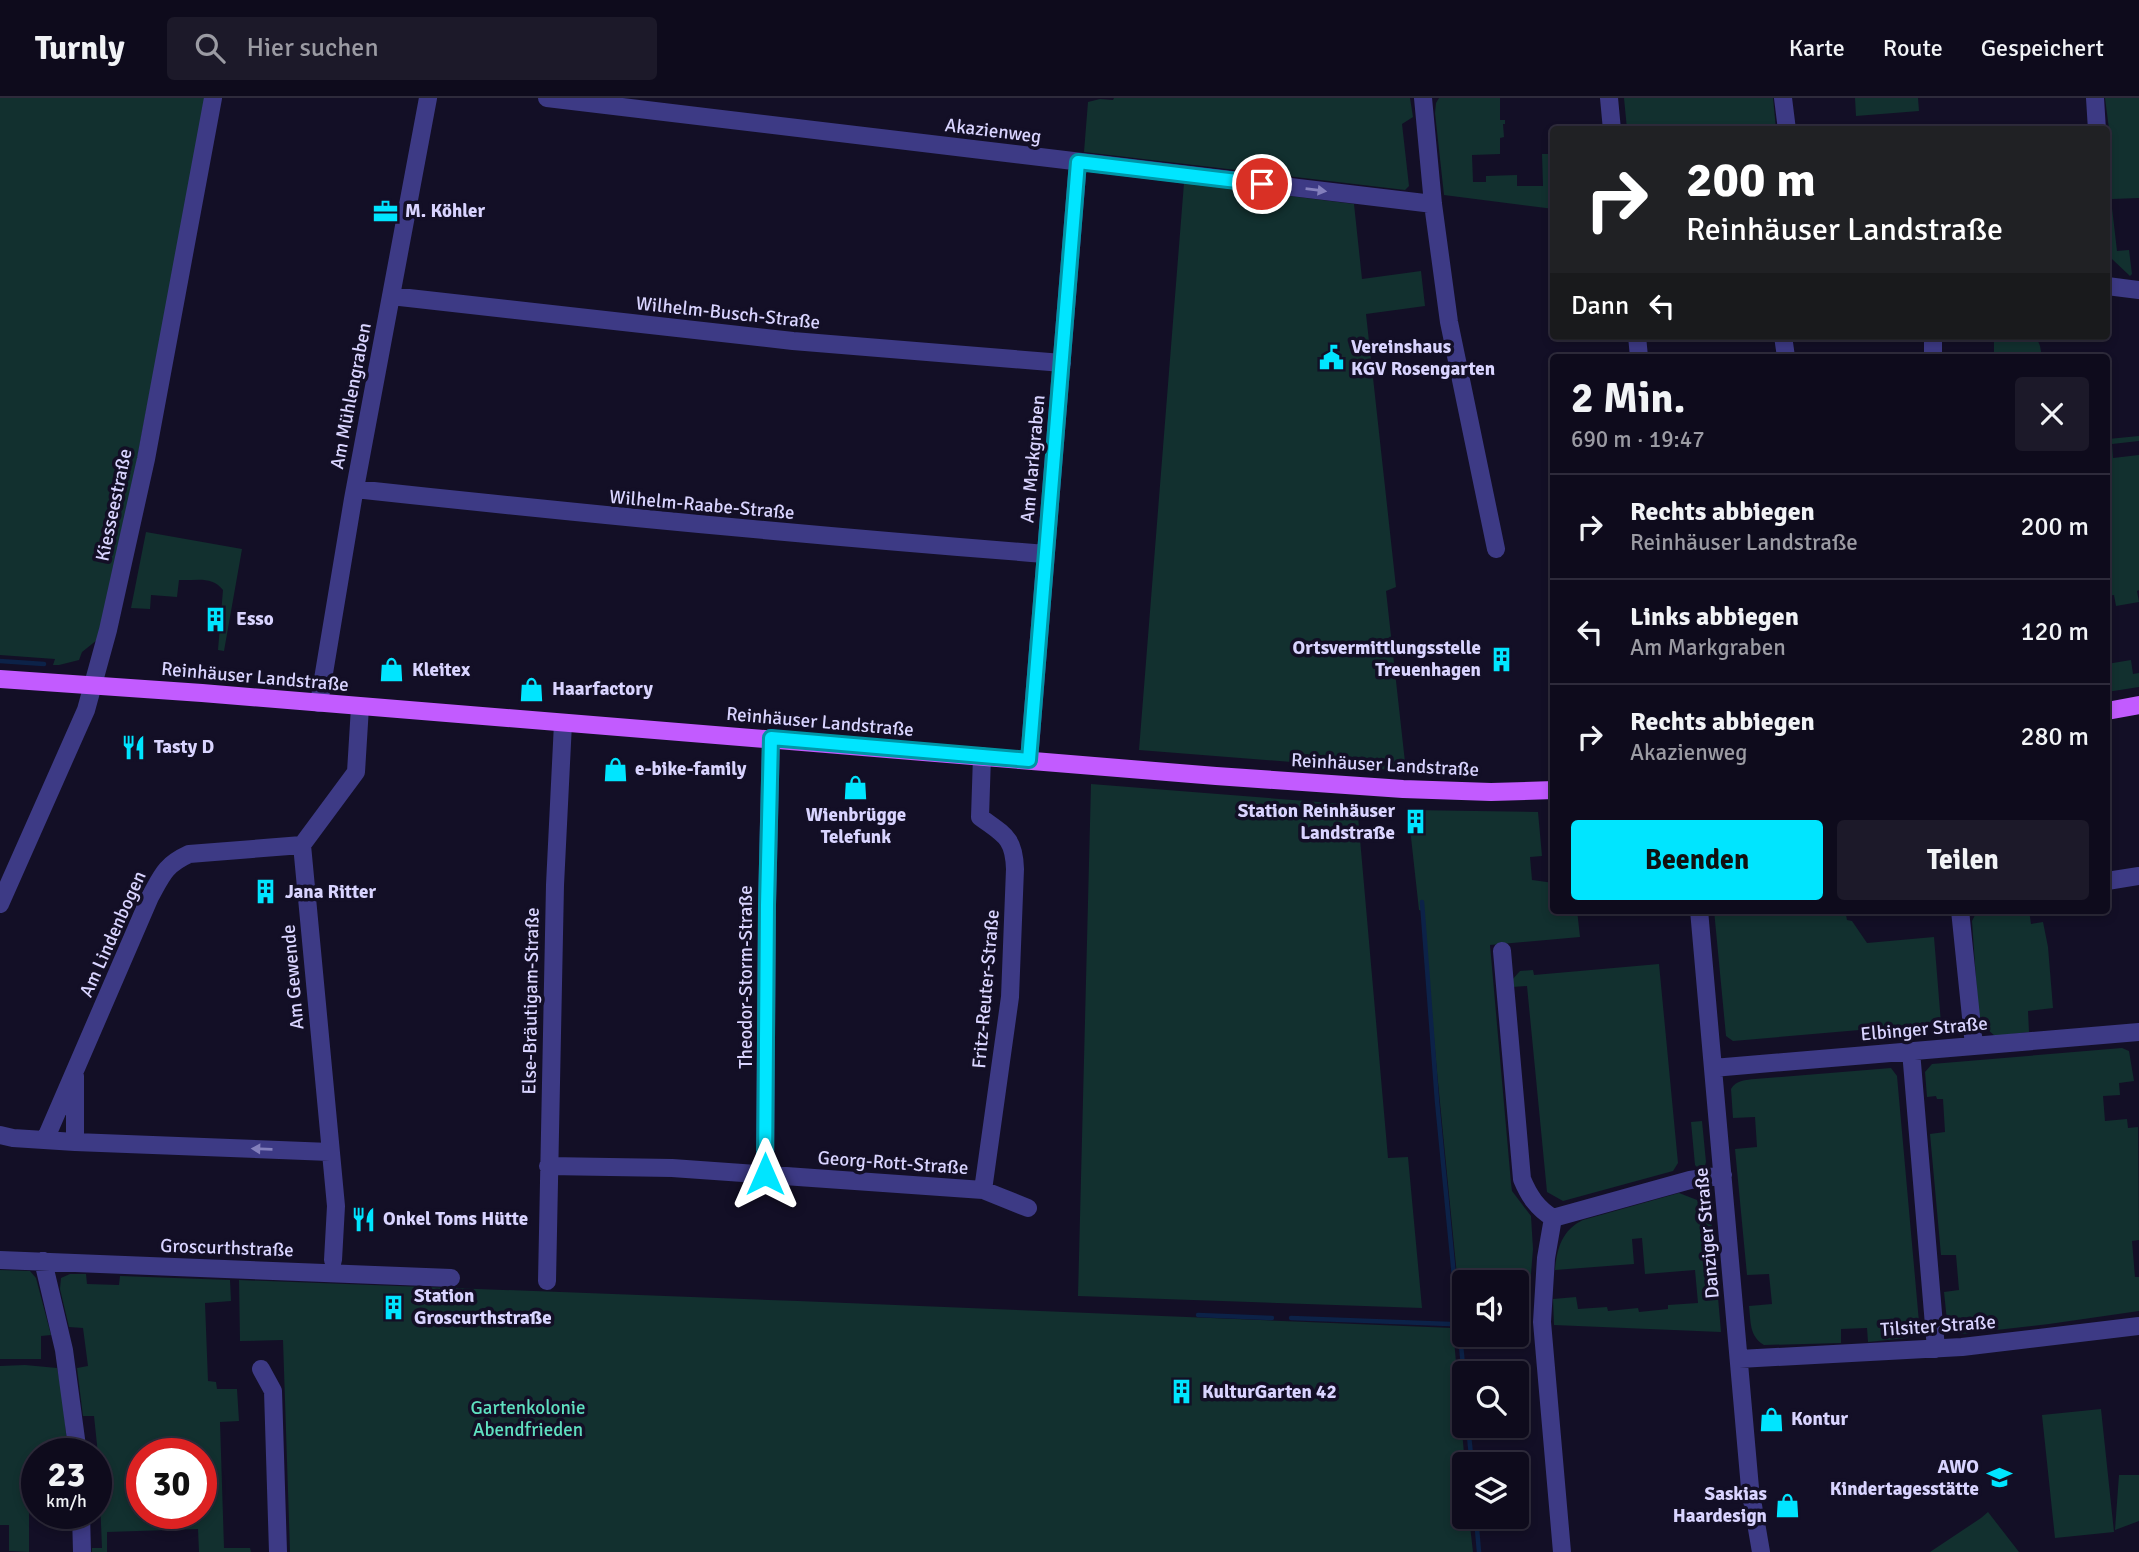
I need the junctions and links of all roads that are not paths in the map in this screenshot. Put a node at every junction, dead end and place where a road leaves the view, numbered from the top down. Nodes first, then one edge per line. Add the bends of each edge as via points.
1 (213, 98) edge
2 (428, 98) edge
3 (547, 98) edge
4 (1423, 98) edge
5 (1609, 98) edge
6 (1783, 98) edge
7 (2095, 98) edge
8 (1612, 126) edge
9 (1786, 126) edge
10 (2097, 126) edge
11 (1078, 162) junction
12 (1433, 204) junction
13 (2110, 286) edge
14 (2139, 290) edge
15 (391, 296) junction
16 (1062, 363) junction
17 (355, 489) junction
18 (1496, 549) dead end
19 (1046, 554) junction
20 (0, 679) edge
21 (93, 685) junction
22 (319, 703) junction
23 (2139, 705) edge
24 (360, 707) junction
25 (2110, 710) edge
26 (563, 723) junction
27 (771, 738) junction
28 (982, 756) junction
29 (1029, 760) junction
30 (1550, 790) edge
31 (302, 845) junction
32 (2139, 876) edge
33 (2110, 881) edge
34 (0, 904) edge
35 (1699, 914) edge
36 (1960, 914) edge
37 (1502, 951) dead end
38 (2139, 1032) edge
39 (1974, 1046) junction
40 (1911, 1051) junction
41 (1713, 1068) junction
42 (75, 1069) junction
43 (0, 1135) edge
44 (45, 1140) junction
45 (75, 1142) junction
46 (330, 1152) junction
47 (548, 1166) junction
48 (765, 1174) junction
49 (1723, 1174) junction
50 (983, 1190) junction
51 (1028, 1208) dead end
52 (1553, 1218) junction
53 (0, 1260) edge
54 (43, 1261) junction
55 (333, 1261) dead end
56 (451, 1278) dead end
57 (547, 1281) dead end
58 (2139, 1326) edge
59 (1936, 1349) junction
60 (1739, 1359) junction
61 (261, 1368) dead end
62 (76, 1438) edge
63 (81, 1529) edge
64 (82, 1552) edge
65 (278, 1552) edge
66 (1562, 1552) edge
67 (1761, 1552) edge

1 - 21 street, Kiesseestraße via 146,459
2 - 15 street, Am Mühlengraben
3 - 11 street, Akazienweg
4 - 12 street
5 - 8 street
6 - 9 street
7 - 10 street
11 -> 12 street, Akazienweg
11 - 16 street, Am Markgraben
12 - 18 street via 1448,322
13 - 14 street
15 - 16 street, Wilhelm-Busch-Straße via 793,341
15 - 17 street, Am Mühlengraben
16 - 19 street, Am Markgraben
17 - 19 street, Wilhelm-Raabe-Straße via 695,525
17 - 22 street, Am Mühlengraben
19 - 29 street, Am Markgraben
20 - 21 main road, Reinhäuser Landstraße
21 - 22 main road, Reinhäuser Landstraße
21 - 34 street, Kiesseestraße
22 - 24 main road, Reinhäuser Landstraße
23 - 25 main road
24 - 26 main road, Reinhäuser Landstraße
24 - 31 street via 356,772
26 - 27 main road, Reinhäuser Landstraße
26 - 47 street, Else-Bräutigam-Straße
27 - 28 main road, Reinhäuser Landstraße
27 - 48 street, Theodor-Storm-Straße
28 - 29 main road, Reinhäuser Landstraße
28 - 50 street, Fritz-Reuter-Straße via 980,817 1010,842 1015,870 1011,986
29 - 30 main road, Reinhäuser Landstraße via 1403,789
31 - 42 street, Am Lindenbogen via 189,854 173,861 150,897
31 - 46 street, Am Gewende
32 - 33 street
35 - 41 street, Danziger Straße
36 - 39 street
37 - 52 street via 1522,1179 1534,1202
38 - 39 street, Elbinger Straße
39 - 40 street, Elbinger Straße
40 - 41 street, Elbinger Straße
40 - 59 street
41 - 49 street, Danziger Straße
42 - 44 street, Am Lindenbogen
42 - 45 street, Am Lindenbogen
43 - 44 street
44 - 45 street
46 -> 45 street
46 - 55 street, Am Gewende via 336,1206
47 - 48 street, Georg-Rott-Straße
47 - 57 street, Else-Bräutigam-Straße
48 - 50 street, Georg-Rott-Straße
49 - 52 street
49 - 60 street, Danziger Straße
50 - 51 street
52 - 66 street via 1542,1322
53 - 54 street, Groscurthstraße
54 - 56 street, Groscurthstraße
54 - 62 street via 64,1350
58 - 59 street, Tilsiter Straße
59 - 60 street, Tilsiter Straße
60 - 67 street, Danziger Straße via 1750,1488
61 - 65 street via 273,1391
63 - 64 street

